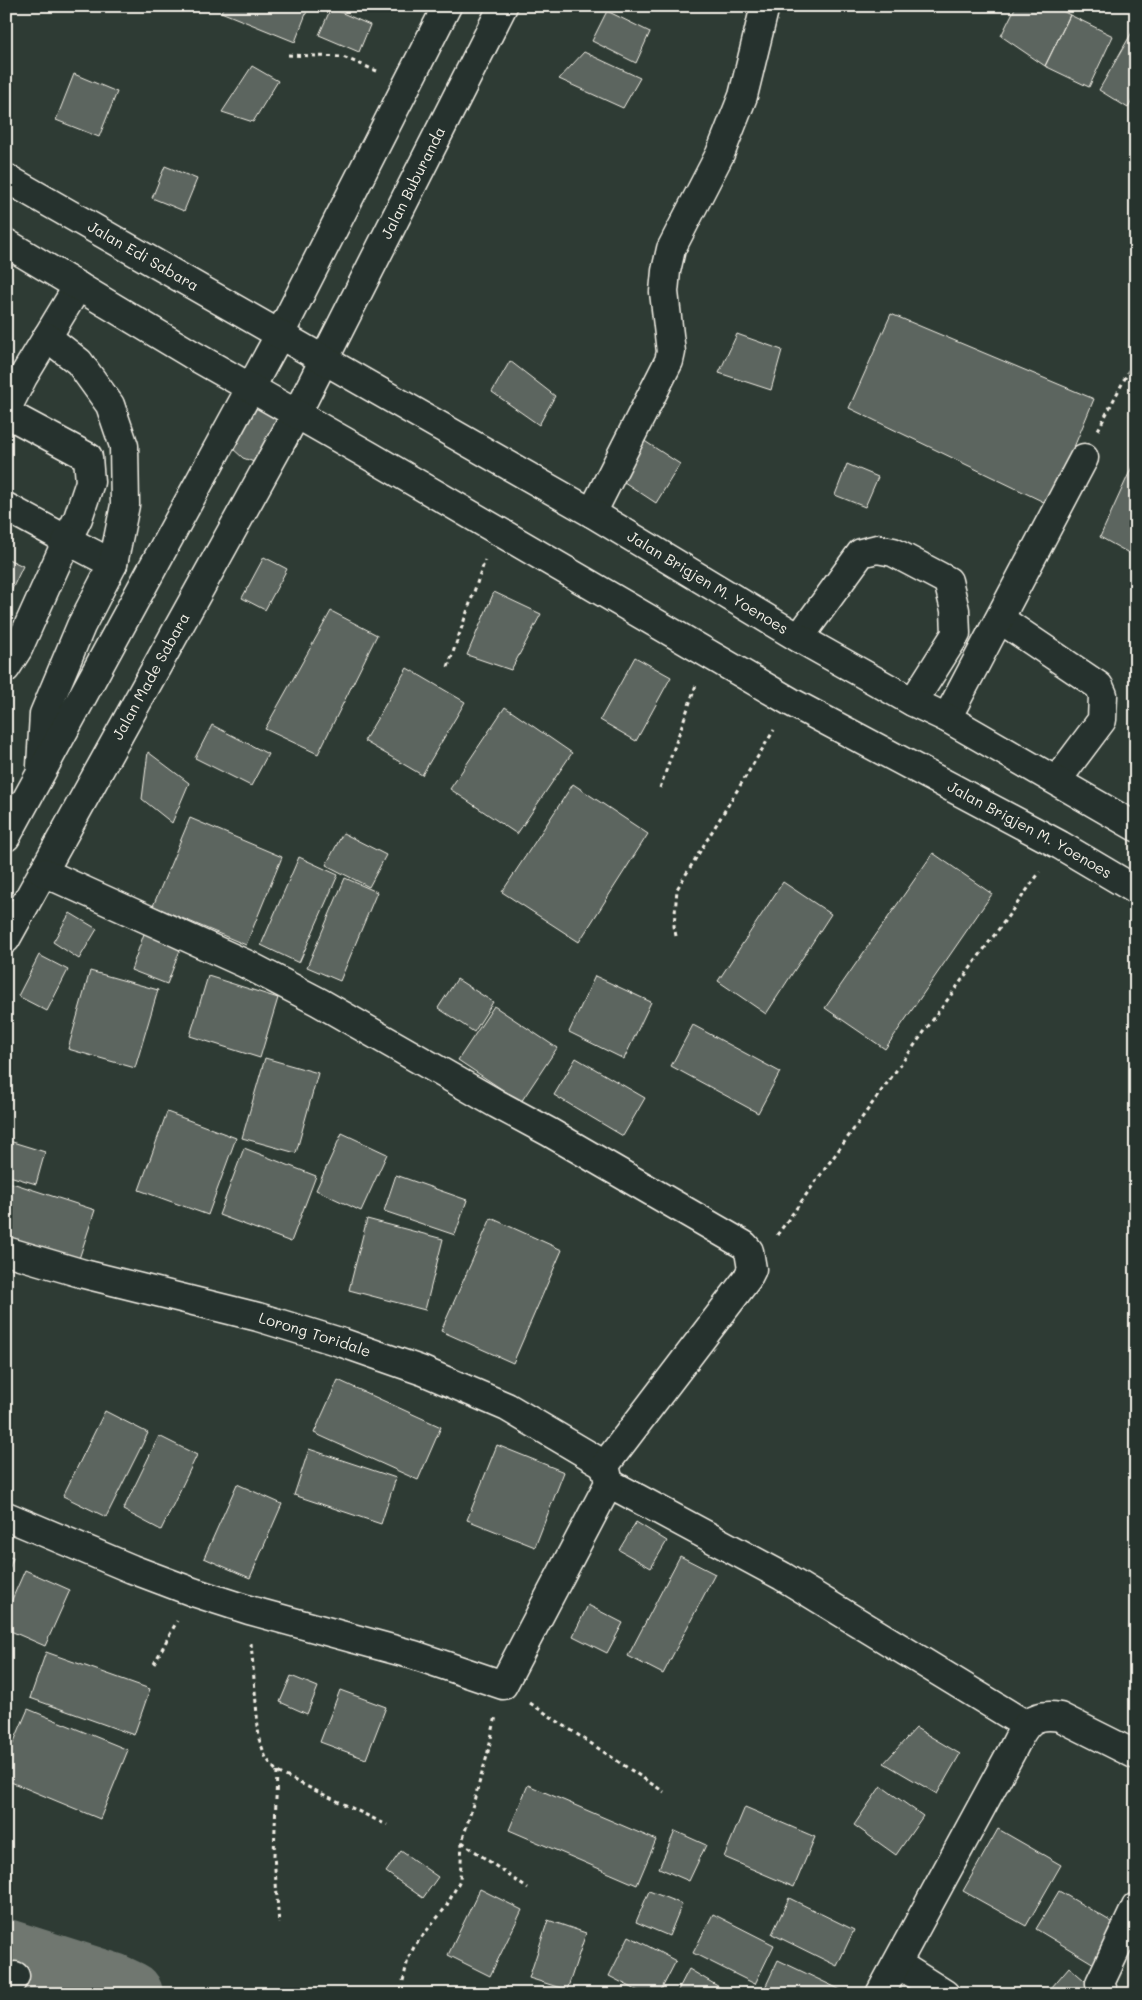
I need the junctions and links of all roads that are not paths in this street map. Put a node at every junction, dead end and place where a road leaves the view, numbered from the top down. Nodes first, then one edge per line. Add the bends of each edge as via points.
1 (447, 6) edge
2 (503, 6) edge
3 (764, 6) edge
4 (6, 178) edge
5 (10, 251) edge
6 (78, 286) junction
7 (280, 334) junction
8 (47, 338) junction
9 (324, 359) junction
10 (251, 387) junction
11 (6, 411) edge
12 (297, 413) junction
13 (1084, 458) road end
14 (6, 508) edge
15 (592, 513) junction
16 (67, 540) junction
17 (113, 564) junction
18 (1000, 619) junction
19 (799, 638) junction
20 (6, 668) edge
21 (913, 702) junction
22 (948, 718) junction
23 (40, 775) junction
24 (1057, 780) junction
25 (1136, 827) edge
26 (6, 837) edge
27 (43, 872) junction
28 (1136, 890) edge
29 (6, 939) edge
30 (6, 1251) edge
31 (607, 1474) junction
32 (6, 1516) edge
33 (1026, 1726) junction
34 (1136, 1755) edge
35 (1136, 1906) edge
36 (898, 1964) junction
37 (880, 1994) edge
38 (945, 1994) edge
39 (1104, 1994) edge

1 - 7 street
2 - 9 street, Jalan Buburanda
3 - 15 street via 743,96 727,138 671,249 664,292 671,352 669,361
4 - 7 street, Jalan Edi Sabara
5 - 6 street
6 - 8 street
6 - 10 street
7 - 9 street, Jalan Brigjen M. Yoenoes
7 - 10 street
8 - 11 street
8 - 17 street via 79,362 110,405 124,446 125,505
9 - 12 street, Jalan Buburanda
9 - 15 street, Jalan Brigjen M. Yoenoes
10 - 12 street, Jalan Brigjen M. Yoenoes
10 - 23 street
11 - 16 street via 88,457 90,482
12 - 27 street, Jalan Made Sabara
12 - 28 street, Jalan Brigjen M. Yoenoes via 791,702 1060,845
13 - 18 street
14 - 16 street
15 - 19 street, Jalan Brigjen M. Yoenoes
16 - 17 street
16 - 20 street via 18,649
17 - 23 street via 81,626 44,714
18 - 22 street
18 - 24 street via 1099,686 1103,695 1102,720
19 - 21 street, Jalan Brigjen M. Yoenoes
19 - 21 street via 861,553 877,549 893,552 948,581 955,610 956,634
21 - 22 street, Jalan Brigjen M. Yoenoes
22 - 24 street, Jalan Brigjen M. Yoenoes
23 - 26 street
24 - 25 street, Jalan Brigjen M. Yoenoes
27 - 29 street, Jalan Made Sabara
27 - 31 street via 246,964 318,1002 744,1245 749,1251 752,1268
30 - 31 street, Lorong Toridale via 258,1317 423,1371 507,1407
31 - 32 street via 503,1685 414,1655 192,1592
31 - 33 street, Lorong Toridale via 782,1576
33 - 34 street via 1037,1716 1060,1717
33 - 36 street
35 - 39 street via 1100,1983
36 - 37 street
36 - 38 street

